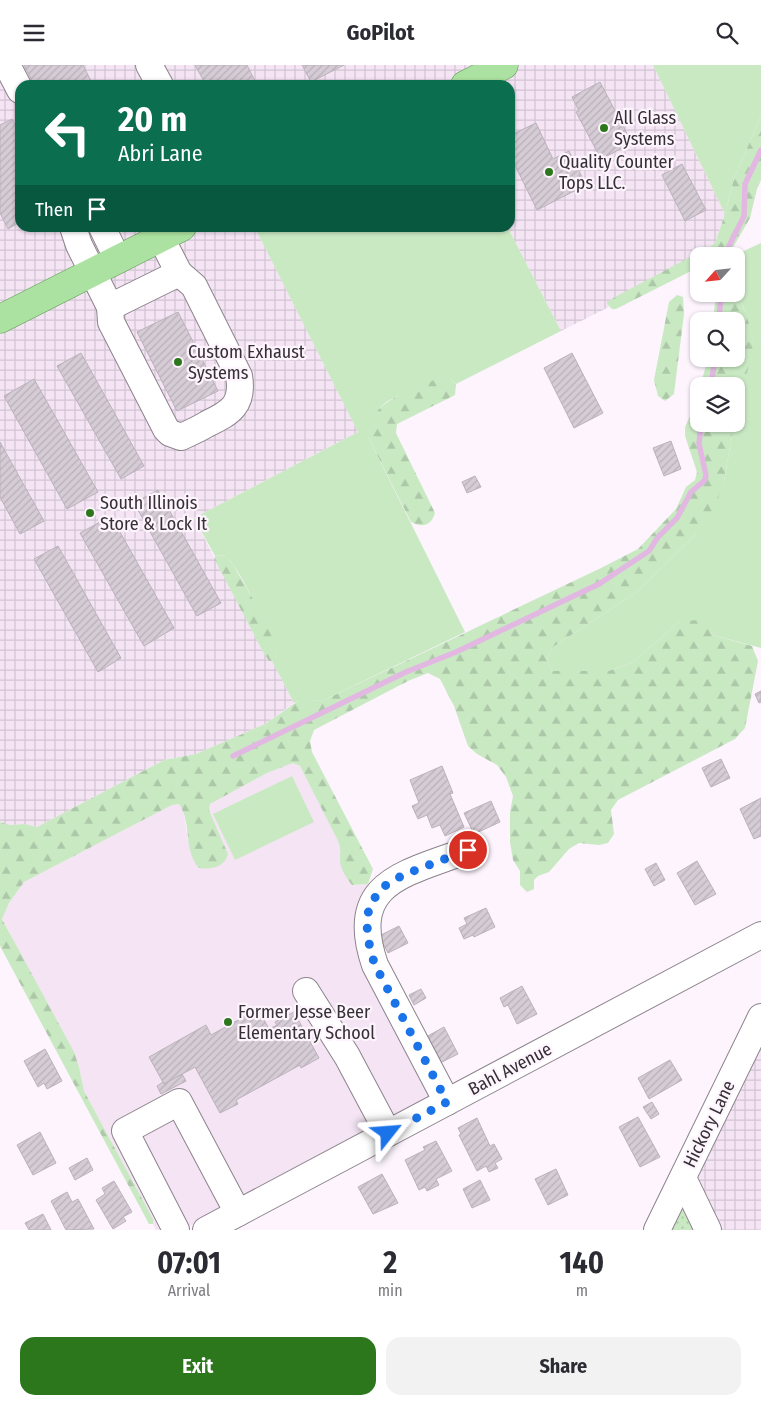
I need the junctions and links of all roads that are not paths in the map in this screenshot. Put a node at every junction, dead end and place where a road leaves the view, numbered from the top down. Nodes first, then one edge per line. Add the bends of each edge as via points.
1 (7, 65) edge
2 (149, 65) edge
3 (504, 65) edge
4 (15, 80) edge
5 (157, 80) edge
6 (475, 80) edge
7 (75, 232) edge
8 (104, 232) edge
9 (172, 233) edge
10 (118, 260) junction
11 (93, 273) junction
12 (179, 273) junction
13 (110, 307) junction
14 (0, 319) edge
15 (468, 850) dead end
16 (761, 935) edge
17 (306, 991) dead end
18 (761, 1017) edge
19 (447, 1102) junction
20 (388, 1133) junction
21 (683, 1178) junction
22 (238, 1213) junction
23 (176, 1230) edge
24 (206, 1230) edge
25 (657, 1230) edge
26 (708, 1230) edge

1 - 4 street
2 - 5 street
3 - 6 main road
7 - 11 street
8 - 10 street
9 - 10 main road
9 - 12 street
10 - 11 main road
11 - 13 street
11 - 14 main road
12 - 13 street
12 - 13 street via 194,286 239,376 240,392 227,414 182,437 166,429 111,322
15 - 19 street via 403,875 383,887 368,913 370,950 375,965
16 - 19 street, Bahl Avenue
17 - 20 street via 347,1056
18 - 21 street, Hickory Lane
19 - 20 street, Bahl Avenue
20 - 22 street, Bahl Avenue
21 - 25 street, Hickory Lane
21 - 26 street
22 - 23 street via 179,1102 125,1131
22 - 24 street, Bahl Avenue

